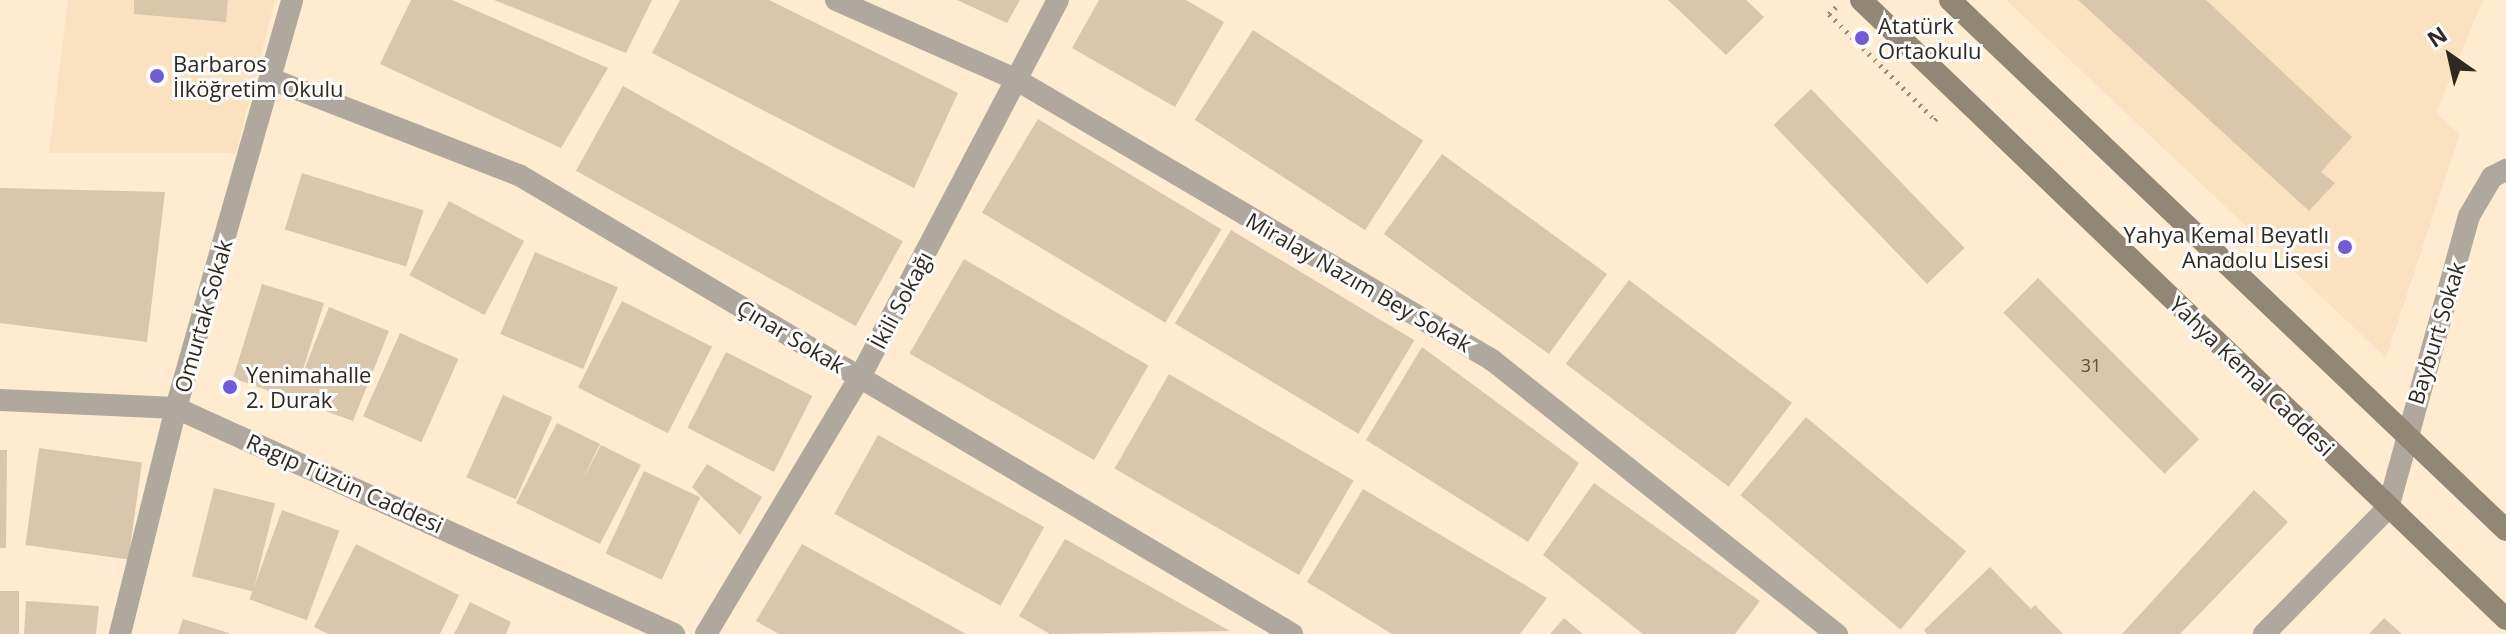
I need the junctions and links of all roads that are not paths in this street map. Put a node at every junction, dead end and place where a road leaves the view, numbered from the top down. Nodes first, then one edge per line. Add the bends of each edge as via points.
1 (292, 0) edge
2 (836, 0) edge
3 (1058, 0) edge
4 (1861, 0) edge
5 (1950, 0) edge
6 (271, 79) junction
7 (1017, 80) junction
8 (2506, 170) edge
9 (860, 377) junction
10 (0, 400) edge
11 (176, 408) junction
12 (2405, 433) junction
13 (2388, 508) junction
14 (2506, 530) edge
15 (2506, 619) edge
16 (120, 634) edge
17 (674, 634) edge
18 (706, 634) edge
19 (1292, 634) edge
20 (1837, 634) edge
21 (2264, 634) edge

1 - 6 street, Omurtak Sokak
2 - 7 street, Miralay Nazım Bey Sokak
3 - 7 street, İkili Sokağı
4 - 13 main road, Yahya Kemal Caddesi
5 - 12 main road
6 - 9 street, Çınar Sokak via 519,175
6 - 11 street, Omurtak Sokak
7 - 9 street, İkili Sokağı
7 - 20 street, Miralay Nazım Bey Sokak via 1492,360
8 - 12 street, Bayburt Sokak via 2492,177 2469,216
9 - 18 street, İkili Sokağı
9 - 19 street, Çınar Sokak
10 - 11 street, Ragıp Tüzün Caddesi
11 - 16 street, Omurtak Sokak
11 - 17 street, Ragıp Tüzün Caddesi
12 - 13 street, Bayburt Sokak
12 - 14 main road
13 - 15 main road, Yahya Kemal Caddesi
13 - 21 street

